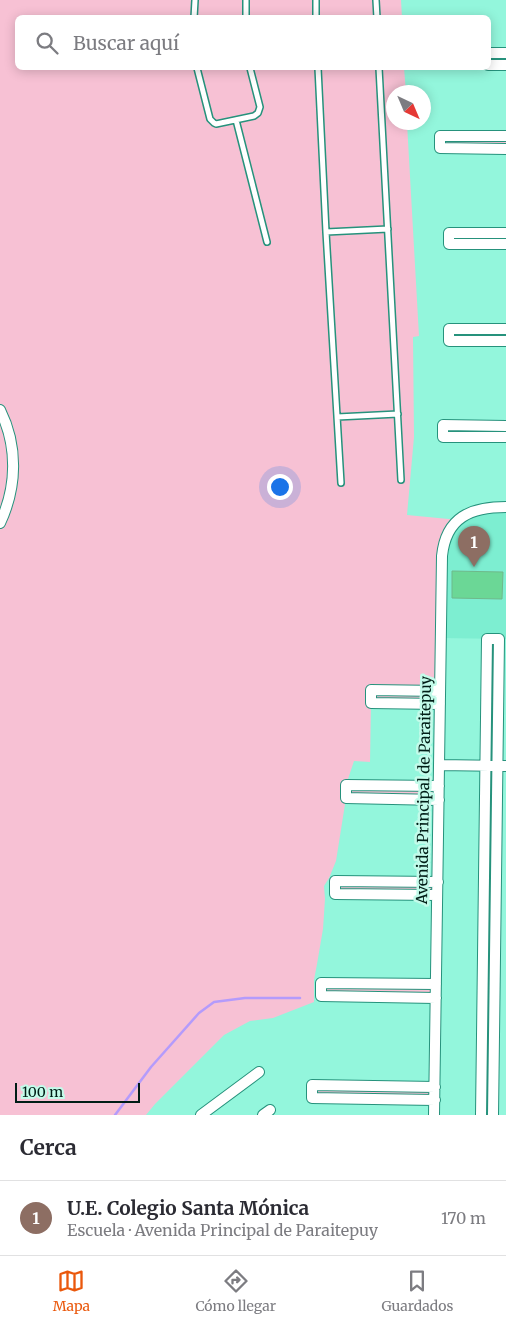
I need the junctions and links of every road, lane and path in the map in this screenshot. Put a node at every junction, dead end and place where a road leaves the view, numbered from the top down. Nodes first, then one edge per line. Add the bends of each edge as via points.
1 (195, 0) edge
2 (246, 0) edge
3 (316, 0) edge
4 (376, 0) edge
5 (194, 15) edge
6 (246, 15) edge
7 (316, 15) edge
8 (377, 15) edge
9 (491, 53) edge
10 (506, 53) edge
11 (491, 65) edge
12 (506, 65) edge
13 (198, 70) edge
14 (250, 70) edge
15 (318, 70) edge
16 (380, 70) edge
17 (236, 120) junction
18 (506, 136) edge
19 (506, 149) edge
20 (388, 229) junction
21 (326, 232) junction
22 (506, 233) edge
23 (267, 242) dead end
24 (506, 244) edge
25 (506, 329) edge
26 (506, 341) edge
27 (0, 410) edge
28 (398, 414) junction
29 (337, 417) junction
30 (506, 426) edge
31 (506, 437) edge
32 (401, 480) dead end
33 (342, 483) dead end
34 (506, 508) edge
35 (0, 523) edge
36 (440, 691) junction
37 (440, 704) junction
38 (439, 765) junction
39 (486, 766) junction
40 (502, 766) edge
41 (439, 786) junction
42 (439, 800) junction
43 (438, 882) junction
44 (437, 895) junction
45 (436, 984) junction
46 (495, 984) junction
47 (483, 985) junction
48 (436, 998) junction
49 (260, 1072) dead end
50 (435, 1087) junction
51 (434, 1100) junction
52 (201, 1115) edge
53 (434, 1115) edge
54 (481, 1115) edge
55 (493, 1115) edge

1 - 5 lane
2 - 6 lane
3 - 7 lane
4 - 8 lane
9 - 10 street
11 - 12 street
13 - 17 lane via 212,122
14 - 17 lane via 260,110 254,116
15 - 21 lane
16 - 20 lane
17 - 23 lane
18 - 19 street via 440,136 440,148
20 - 21 lane
20 - 28 lane
21 - 29 lane
22 - 24 street via 449,233 449,244
25 - 26 street via 449,329 449,341
27 - 35 street via 11,438 13,459 8,502
28 - 29 lane
28 - 32 lane
29 - 33 lane
30 - 31 street via 443,426 443,437
34 - 36 street, Avenida Principal de Paraitepuy via 472,511 453,525 445,540
36 - 37 street, Avenida Principal de Paraitepuy
36 - 37 street via 371,690 371,703
37 - 38 street, Avenida Principal de Paraitepuy
38 - 39 street
38 - 41 street, Avenida Principal de Paraitepuy
39 - 40 street
39 - 40 street via 487,639 499,639
39 - 47 street
40 - 46 street
41 - 42 street, Avenida Principal de Paraitepuy
41 - 42 street via 346,785 346,798
42 - 43 street, Avenida Principal de Paraitepuy
43 - 44 street, Avenida Principal de Paraitepuy
43 - 44 street via 335,881 335,894
44 - 45 street, Avenida Principal de Paraitepuy
45 - 48 street, Avenida Principal de Paraitepuy
45 - 48 street via 321,983 321,996
46 - 47 street
46 - 55 street
47 - 54 street
48 - 50 street, Avenida Principal de Paraitepuy
49 - 52 street
50 - 51 street, Avenida Principal de Paraitepuy
50 - 51 street via 312,1085 312,1098
51 - 53 street, Avenida Principal de Paraitepuy

